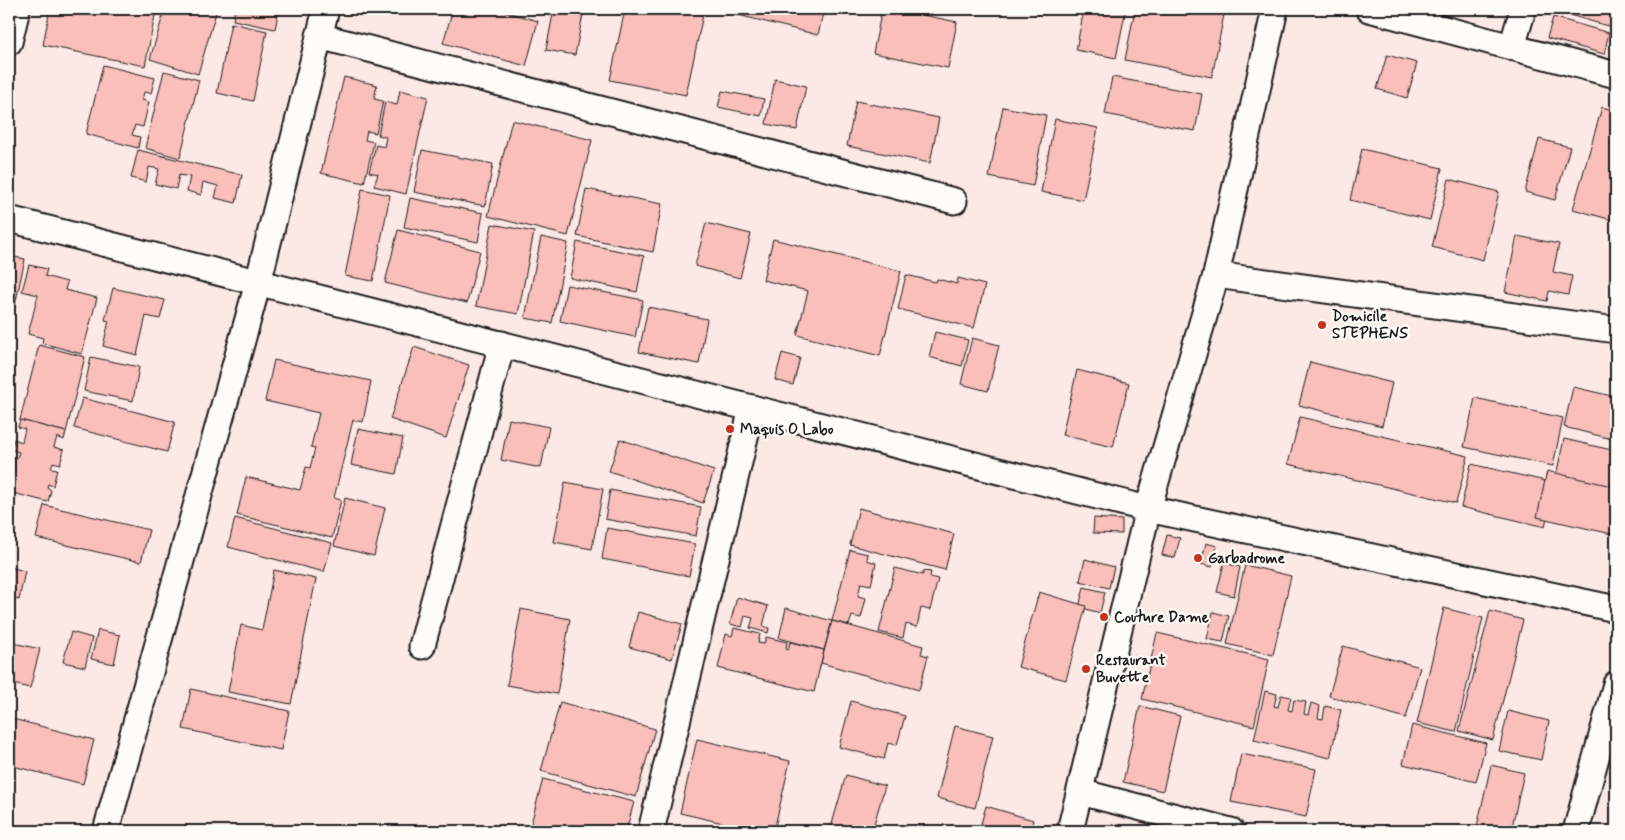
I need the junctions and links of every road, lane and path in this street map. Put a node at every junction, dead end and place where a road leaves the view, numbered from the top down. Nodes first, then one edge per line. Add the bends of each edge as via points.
1 (17, 9) edge
2 (326, 9) edge
3 (1275, 9) edge
4 (1370, 9) edge
5 (1522, 9) edge
6 (319, 36) junction
7 (9, 42) edge
8 (1512, 47) junction
9 (1616, 75) edge
10 (954, 201) dead end
11 (9, 219) edge
12 (1216, 275) junction
13 (258, 282) junction
14 (1616, 330) edge
15 (502, 344) junction
16 (752, 408) junction
17 (1148, 509) junction
18 (1616, 609) edge
19 (422, 646) dead end
20 (1616, 684) edge
21 (1080, 792) junction
22 (106, 831) edge
23 (651, 831) edge
24 (1070, 831) edge
25 (1231, 831) edge
26 (1576, 831) edge

1 - 7 street
2 - 6 street
3 - 12 street
4 - 8 street
5 - 8 street
6 - 10 street
6 - 13 street
8 - 9 street
11 - 13 street
12 - 14 street
12 - 17 street
13 - 15 street
13 - 22 street
15 - 16 street
15 - 19 street
16 - 17 street
16 - 23 street
17 - 18 street
17 - 21 street
20 - 26 street
21 - 24 street
21 - 25 street

